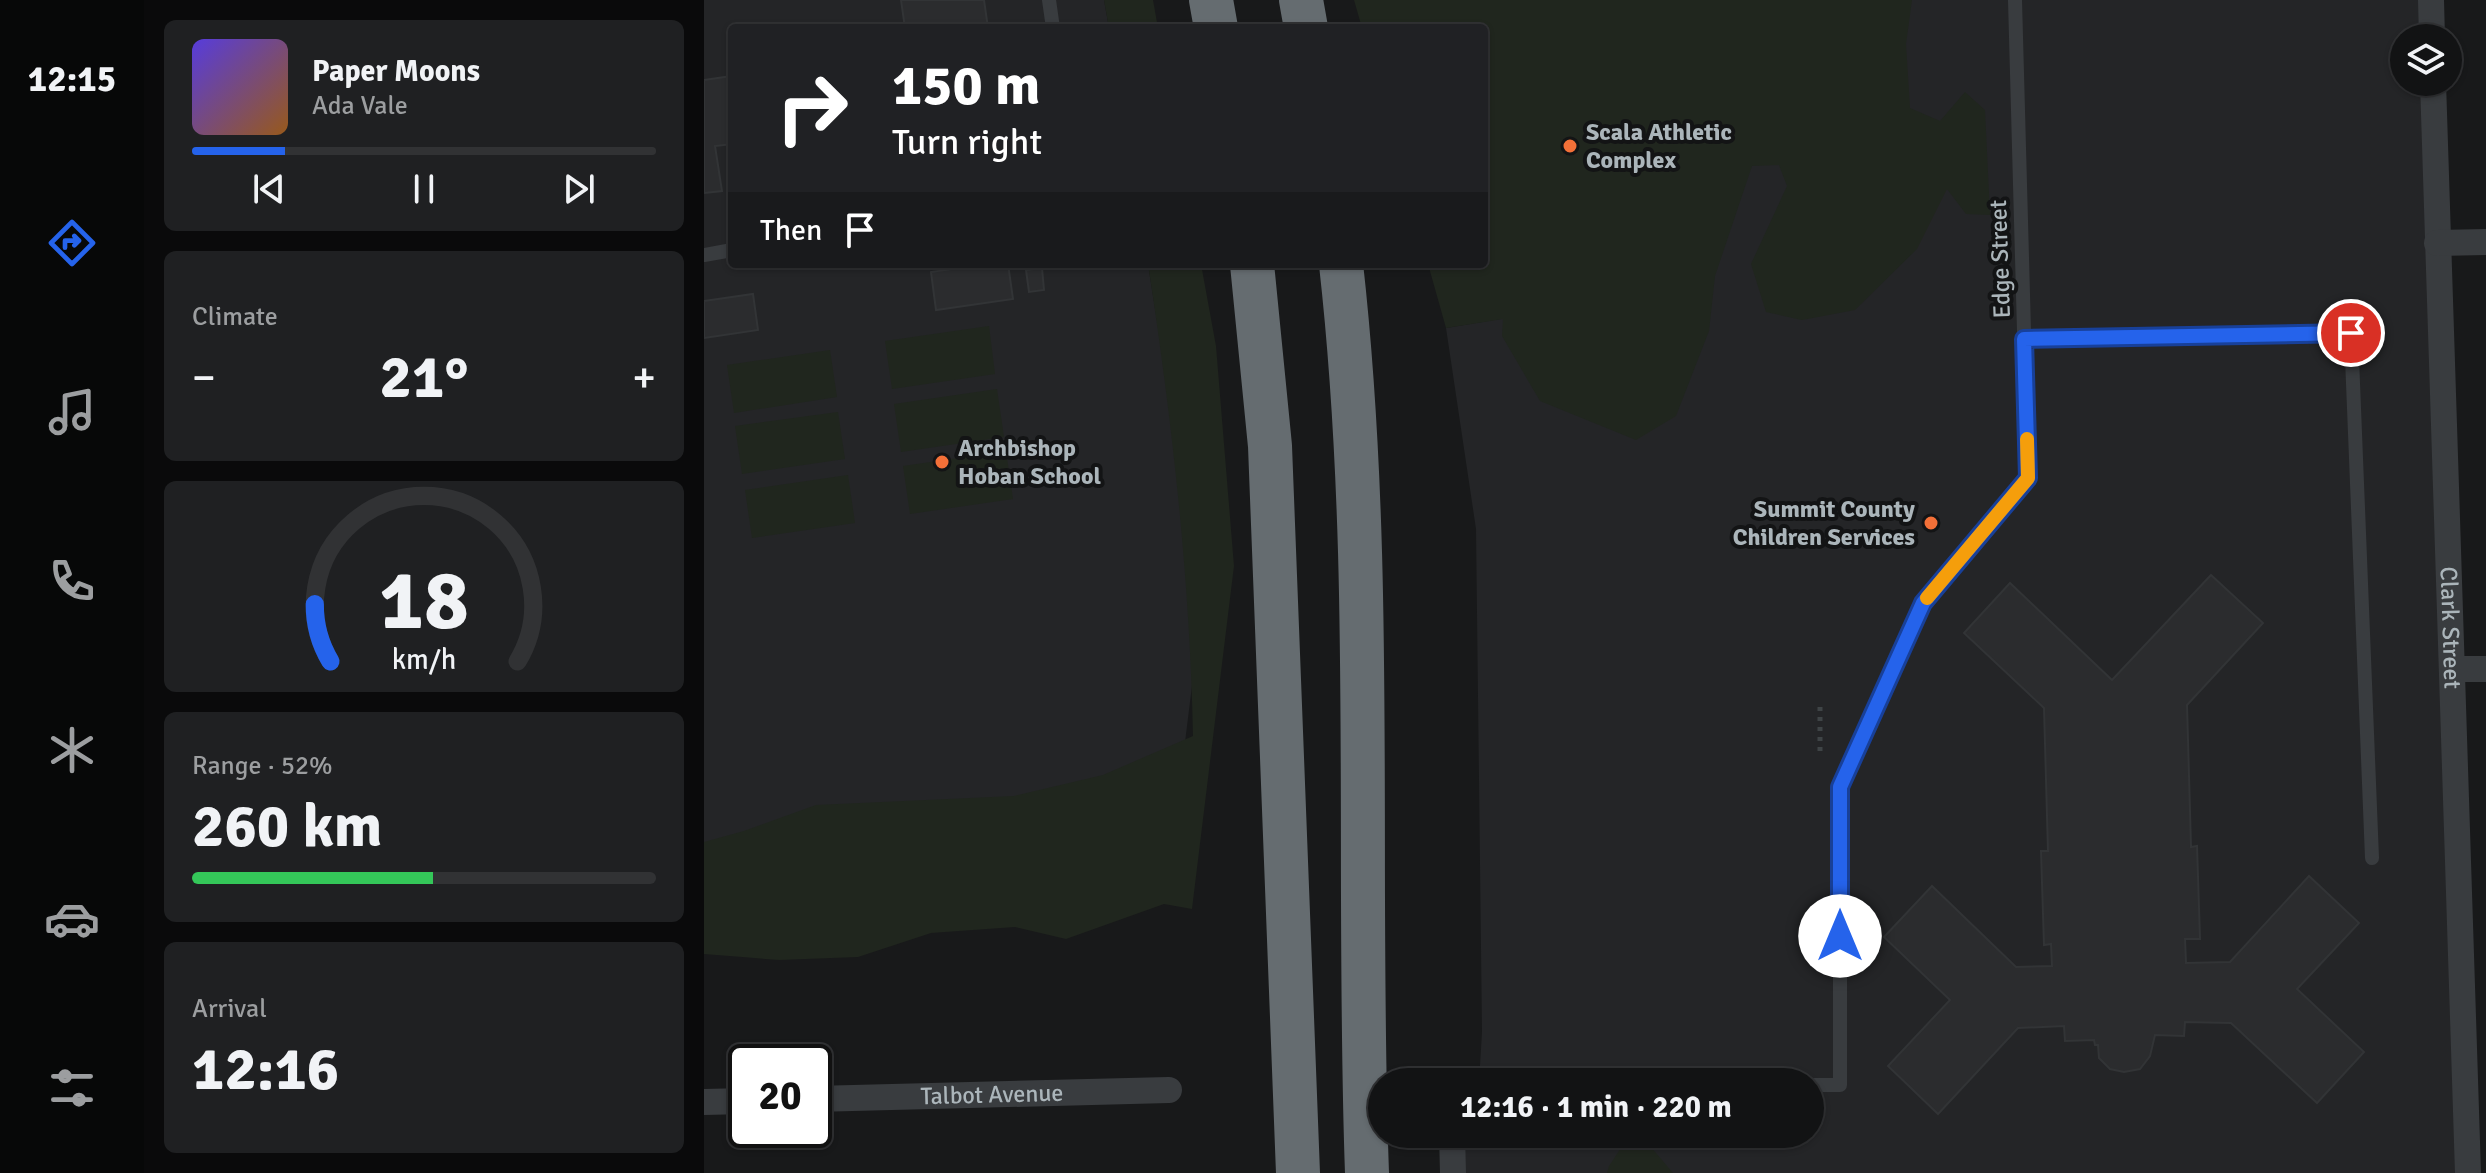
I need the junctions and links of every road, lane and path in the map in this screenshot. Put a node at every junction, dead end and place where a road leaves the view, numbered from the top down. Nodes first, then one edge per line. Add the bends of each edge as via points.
1 (1049, 0) edge
2 (1211, 0) edge
3 (1301, 0) edge
4 (2015, 0) edge
5 (2431, 0) edge
6 (1052, 24) edge
7 (1215, 24) edge
8 (1305, 24) edge
9 (2432, 24) edge
10 (2433, 96) edge
11 (2486, 242) edge
12 (2437, 243) junction
13 (728, 251) edge
14 (704, 255) edge
15 (1252, 268) edge
16 (1341, 268) edge
17 (2024, 339) junction
18 (2452, 669) junction
19 (2486, 669) edge
20 (1820, 706) dead end
21 (1820, 751) dead end
22 (2372, 858) dead end
23 (1287, 900) junction
24 (1364, 1082) junction
25 (1824, 1085) edge
26 (1169, 1090) dead end
27 (832, 1099) edge
28 (728, 1101) edge
29 (704, 1102) edge
30 (1452, 1148) edge
31 (1275, 1173) edge
32 (1298, 1173) edge
33 (1367, 1173) edge
34 (1374, 1173) edge
35 (1453, 1173) edge
36 (2468, 1173) edge

1 - 6 lane
2 - 7 highway
3 - 8 highway
4 - 17 lane, Edge Street
5 - 9 street
10 - 12 street, Clark Street
11 - 12 street
12 - 18 street, Clark Street
13 - 14 lane
15 - 23 highway via 1270,446
16 - 24 highway via 1362,573
17 - 22 lane via 2351,333
17 - 25 lane, Edge Street via 2028,478 1923,603 1840,787 1840,1085
18 - 19 street
18 - 36 street, Clark Street
20 - 21 path
23 - 31 highway
23 - 32 highway
24 - 33 highway
24 - 34 highway
26 - 27 street, Talbot Avenue
28 - 29 street
30 - 35 street

